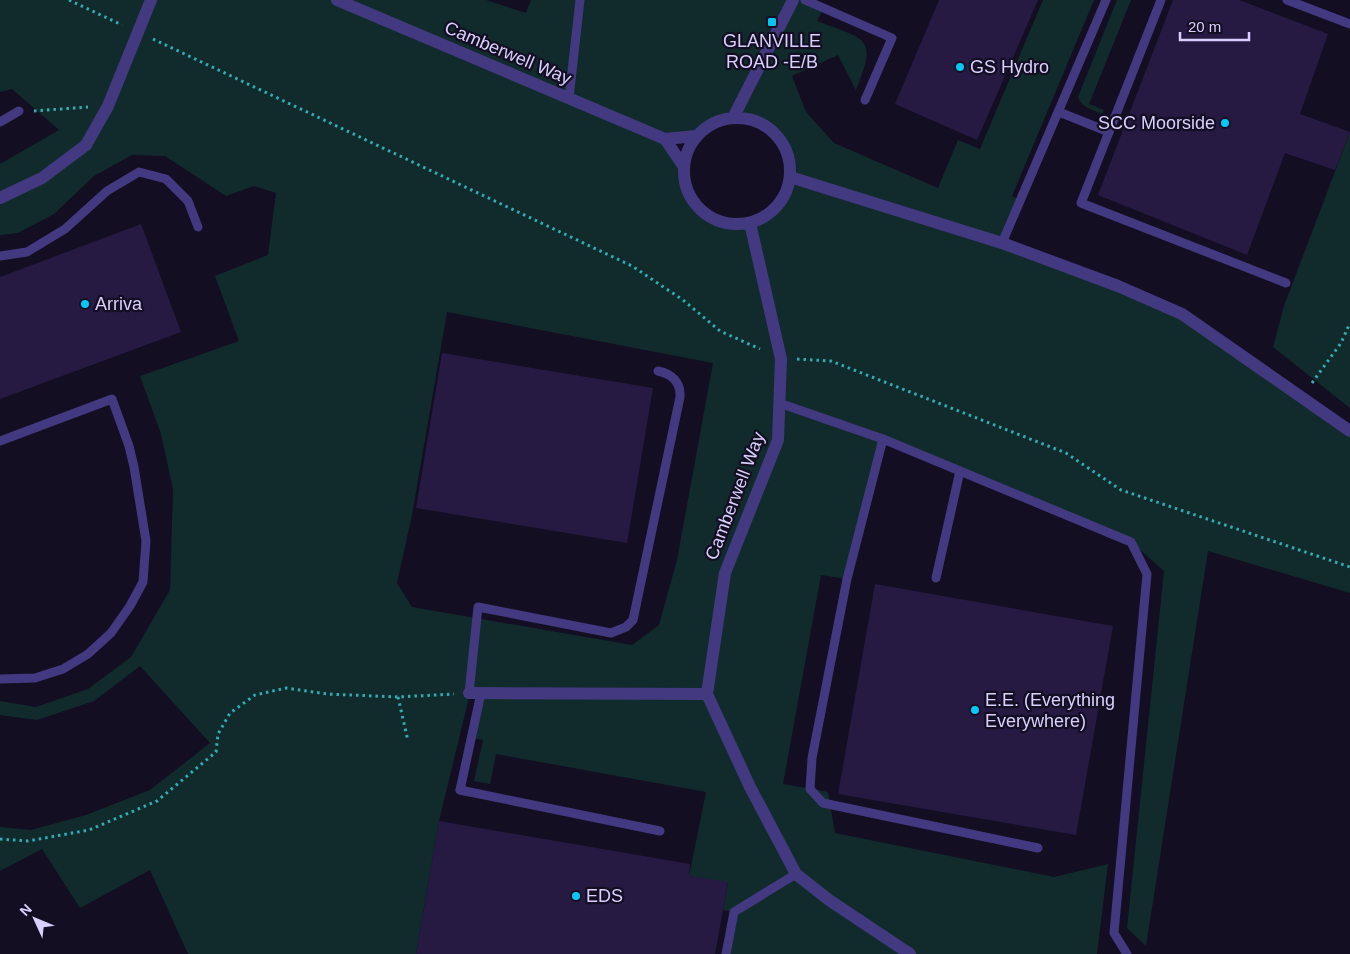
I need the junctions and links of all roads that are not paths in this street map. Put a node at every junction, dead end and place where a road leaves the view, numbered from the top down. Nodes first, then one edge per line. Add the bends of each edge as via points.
1 (151, 0) edge
2 (337, 0) edge
3 (580, 0) edge
4 (793, 0) edge
5 (805, 0) edge
6 (1106, 0) edge
7 (1161, 0) edge
8 (1287, 0) edge
9 (1350, 24) edge
10 (569, 98) junction
11 (865, 100) dead end
12 (19, 111) road end
13 (1059, 112) junction
14 (733, 118) junction
15 (0, 122) edge
16 (1109, 132) junction
17 (696, 136) junction
18 (665, 139) junction
19 (684, 168) junction
20 (790, 177) junction
21 (0, 198) edge
22 (750, 223) junction
23 (198, 227) dead end
24 (1002, 243) junction
25 (0, 256) edge
26 (1286, 283) dead end
27 (658, 371) dead end
28 (779, 403) junction
29 (1350, 431) edge
30 (883, 439) junction
31 (0, 441) edge
32 (960, 471) junction
33 (936, 578) dead end
34 (0, 679) edge
35 (475, 693) junction
36 (706, 694) junction
37 (460, 790) junction
38 (488, 795) dead end
39 (660, 831) dead end
40 (1038, 848) dead end
41 (796, 874) junction
42 (726, 954) edge
43 (910, 954) edge
44 (1128, 954) edge

1 - 21 street via 108,106 86,145 42,178
2 - 10 street, Camberwell Way
3 - 10 lane
4 - 14 street
5 - 11 lane via 892,38
6 - 13 lane
7 - 16 lane
8 - 9 lane
10 - 18 street, Camberwell Way
12 - 15 lane
13 - 16 lane
13 - 24 lane
14 - 17 street via 711,124
14 - 20 street via 752,120 768,128 781,141 787,152
16 - 26 lane via 1082,203
17 - 18 street, Camberwell Way
17 - 19 street via 688,149
18 - 19 street
19 - 22 street via 685,186 693,203 705,215 722,223
20 - 22 street via 785,195 776,208 761,220
20 - 24 street
22 - 28 street, Camberwell Way via 781,359
23 - 25 lane via 188,201 166,179 140,172 107,191 58,234 27,252
24 - 29 street via 1118,286 1182,314
27 - 35 lane via 676,380 680,397 633,620 611,633 478,607
28 - 30 lane
28 - 36 street, Camberwell Way via 778,440 724,573
30 - 32 lane
30 - 40 lane via 846,589 812,758 810,789 824,803
31 - 34 lane via 112,399 129,446 146,541 143,582 111,633 88,654 63,669 35,678
32 - 33 lane
32 - 44 lane via 1131,542 1147,574 1114,933
35 - 36 street
35 - 37 lane
36 - 41 street
37 - 38 lane
37 - 39 lane
41 - 42 lane via 734,912
41 - 43 street

